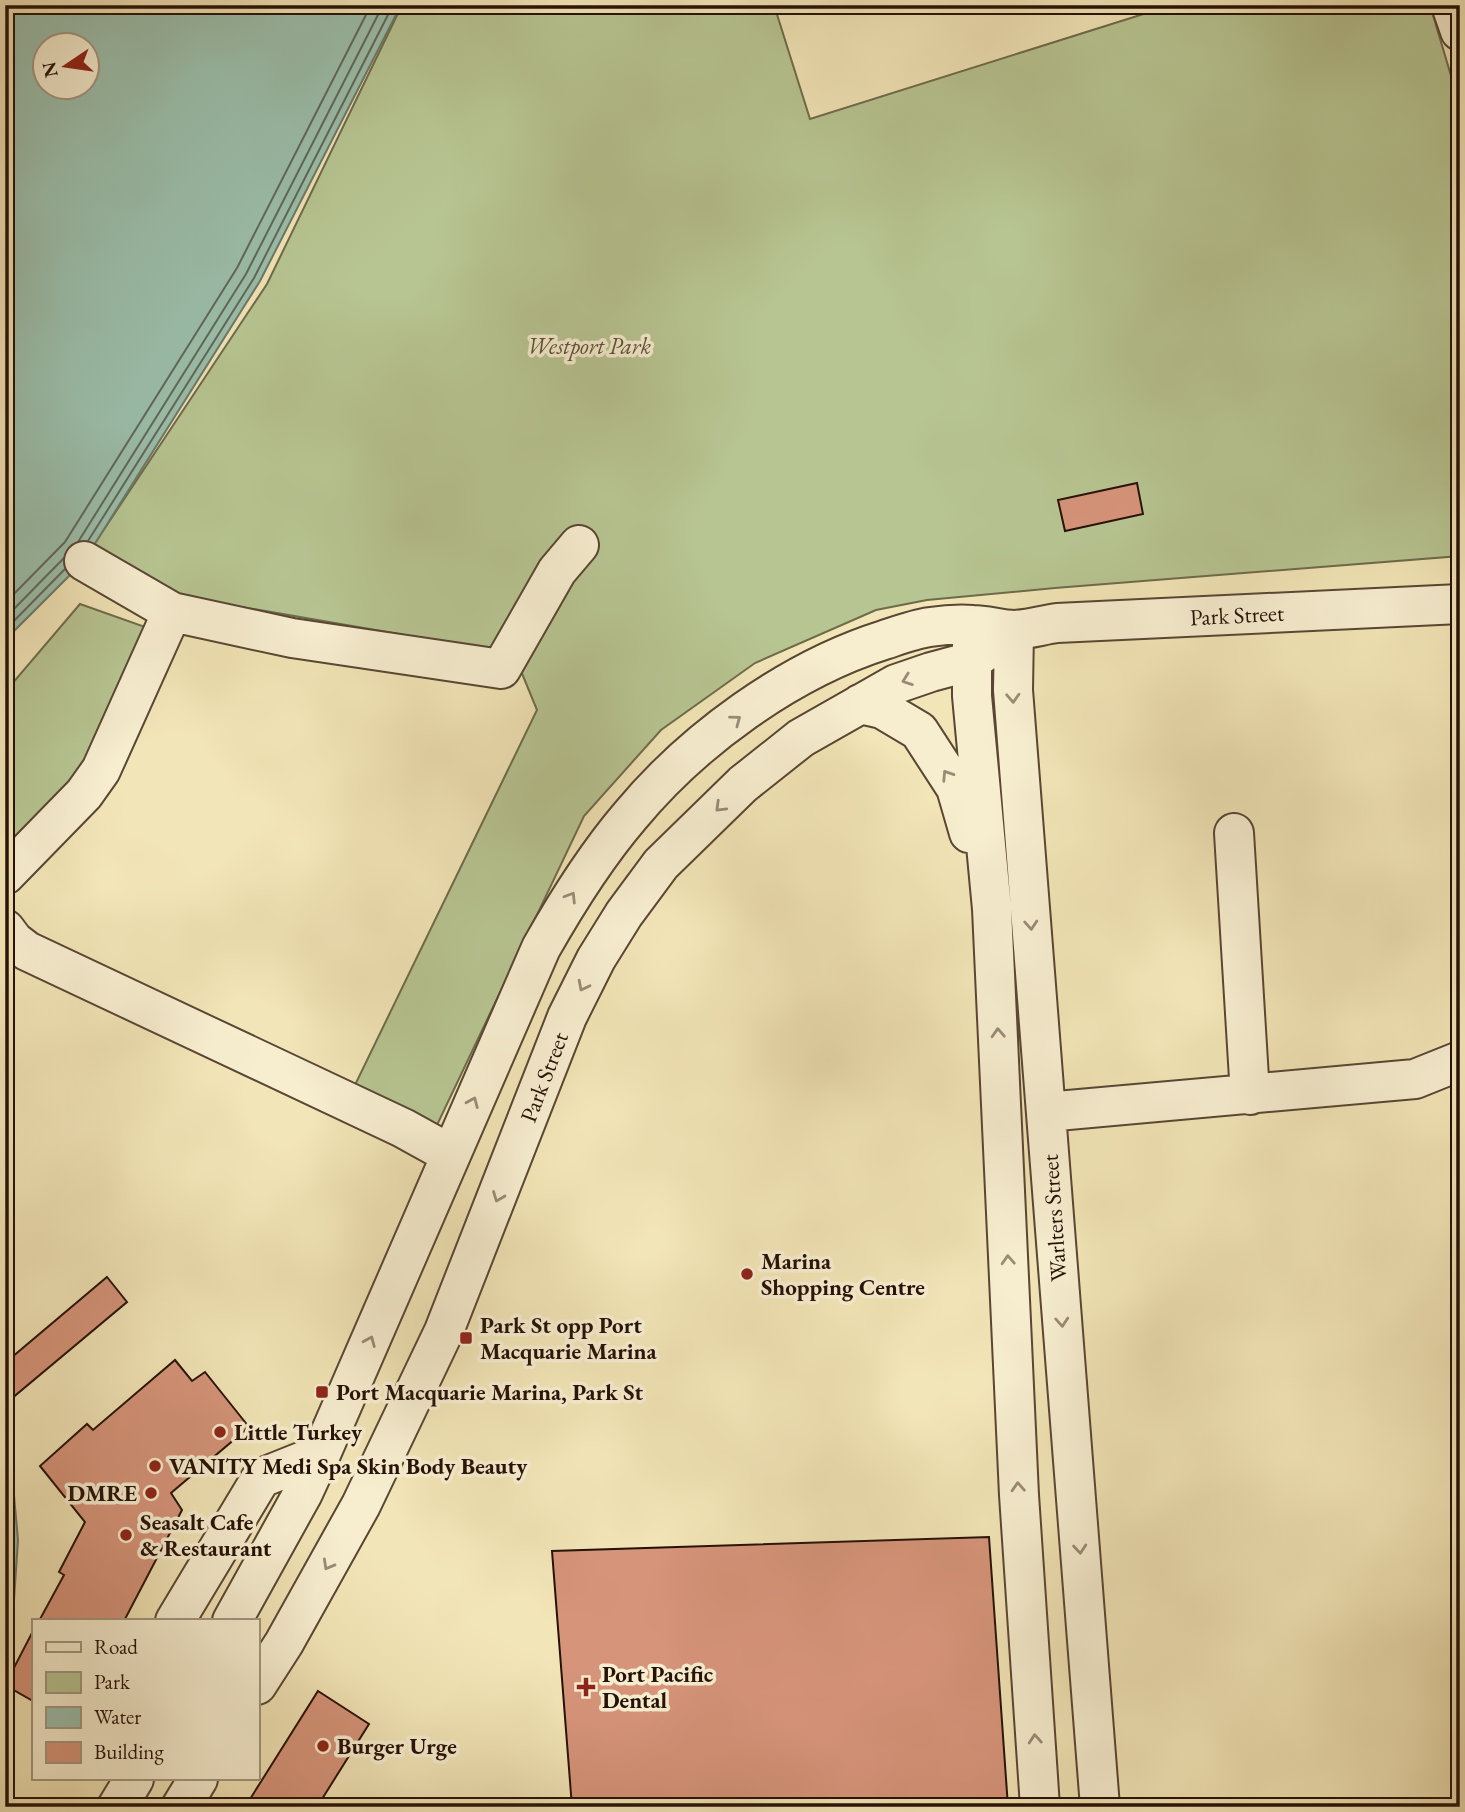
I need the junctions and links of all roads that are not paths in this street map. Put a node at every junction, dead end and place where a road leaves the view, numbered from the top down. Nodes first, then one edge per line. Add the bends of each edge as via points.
1 (1451, 5) edge
2 (1460, 31) edge
3 (579, 545) dead end
4 (84, 561) dead end
5 (1460, 604) edge
6 (172, 611) junction
7 (1014, 630) junction
8 (972, 643) junction
9 (860, 704) junction
10 (1234, 833) dead end
11 (5, 875) edge
12 (992, 909) junction
13 (5, 929) edge
14 (1460, 1061) edge
15 (1250, 1095) junction
16 (1046, 1112) junction
17 (450, 1154) junction
18 (321, 1454) junction
19 (176, 1619) edge
20 (233, 1619) edge
21 (259, 1682) edge
22 (133, 1780) edge
23 (197, 1780) edge
24 (117, 1807) edge
25 (181, 1807) edge
26 (1040, 1807) edge
27 (1100, 1807) edge

1 - 2 street
3 - 6 street via 557,571 501,668 292,638
4 - 6 street
5 - 7 street, Park Street via 1057,623
6 - 11 street via 101,770 84,794
7 - 8 street, Park Street
7 -> 16 street, Warlters Street via 1013,690
8 -> 9 street, Park Street via 931,672
8 - 12 street, Warlters Street via 973,706
17 -> 8 street, Park Street via 541,948 564,908 622,825 690,754 765,697 840,656 930,627
12 -> 9 street, Warlters Street via 956,788 919,731 882,709
9 -> 21 street, Park Street via 801,738 743,784 661,864 596,959 567,1017 444,1331 361,1505
10 - 15 street
26 -> 12 street, Warlters Street via 1019,1495
13 - 17 street via 27,951 404,1128
14 - 15 street via 1415,1079
15 - 16 street
16 -> 27 street, Warlters Street
18 -> 17 street, Park Street
18 - 19 street via 261,1478
18 - 20 street, Park Street
22 - 24 street
23 - 25 street

